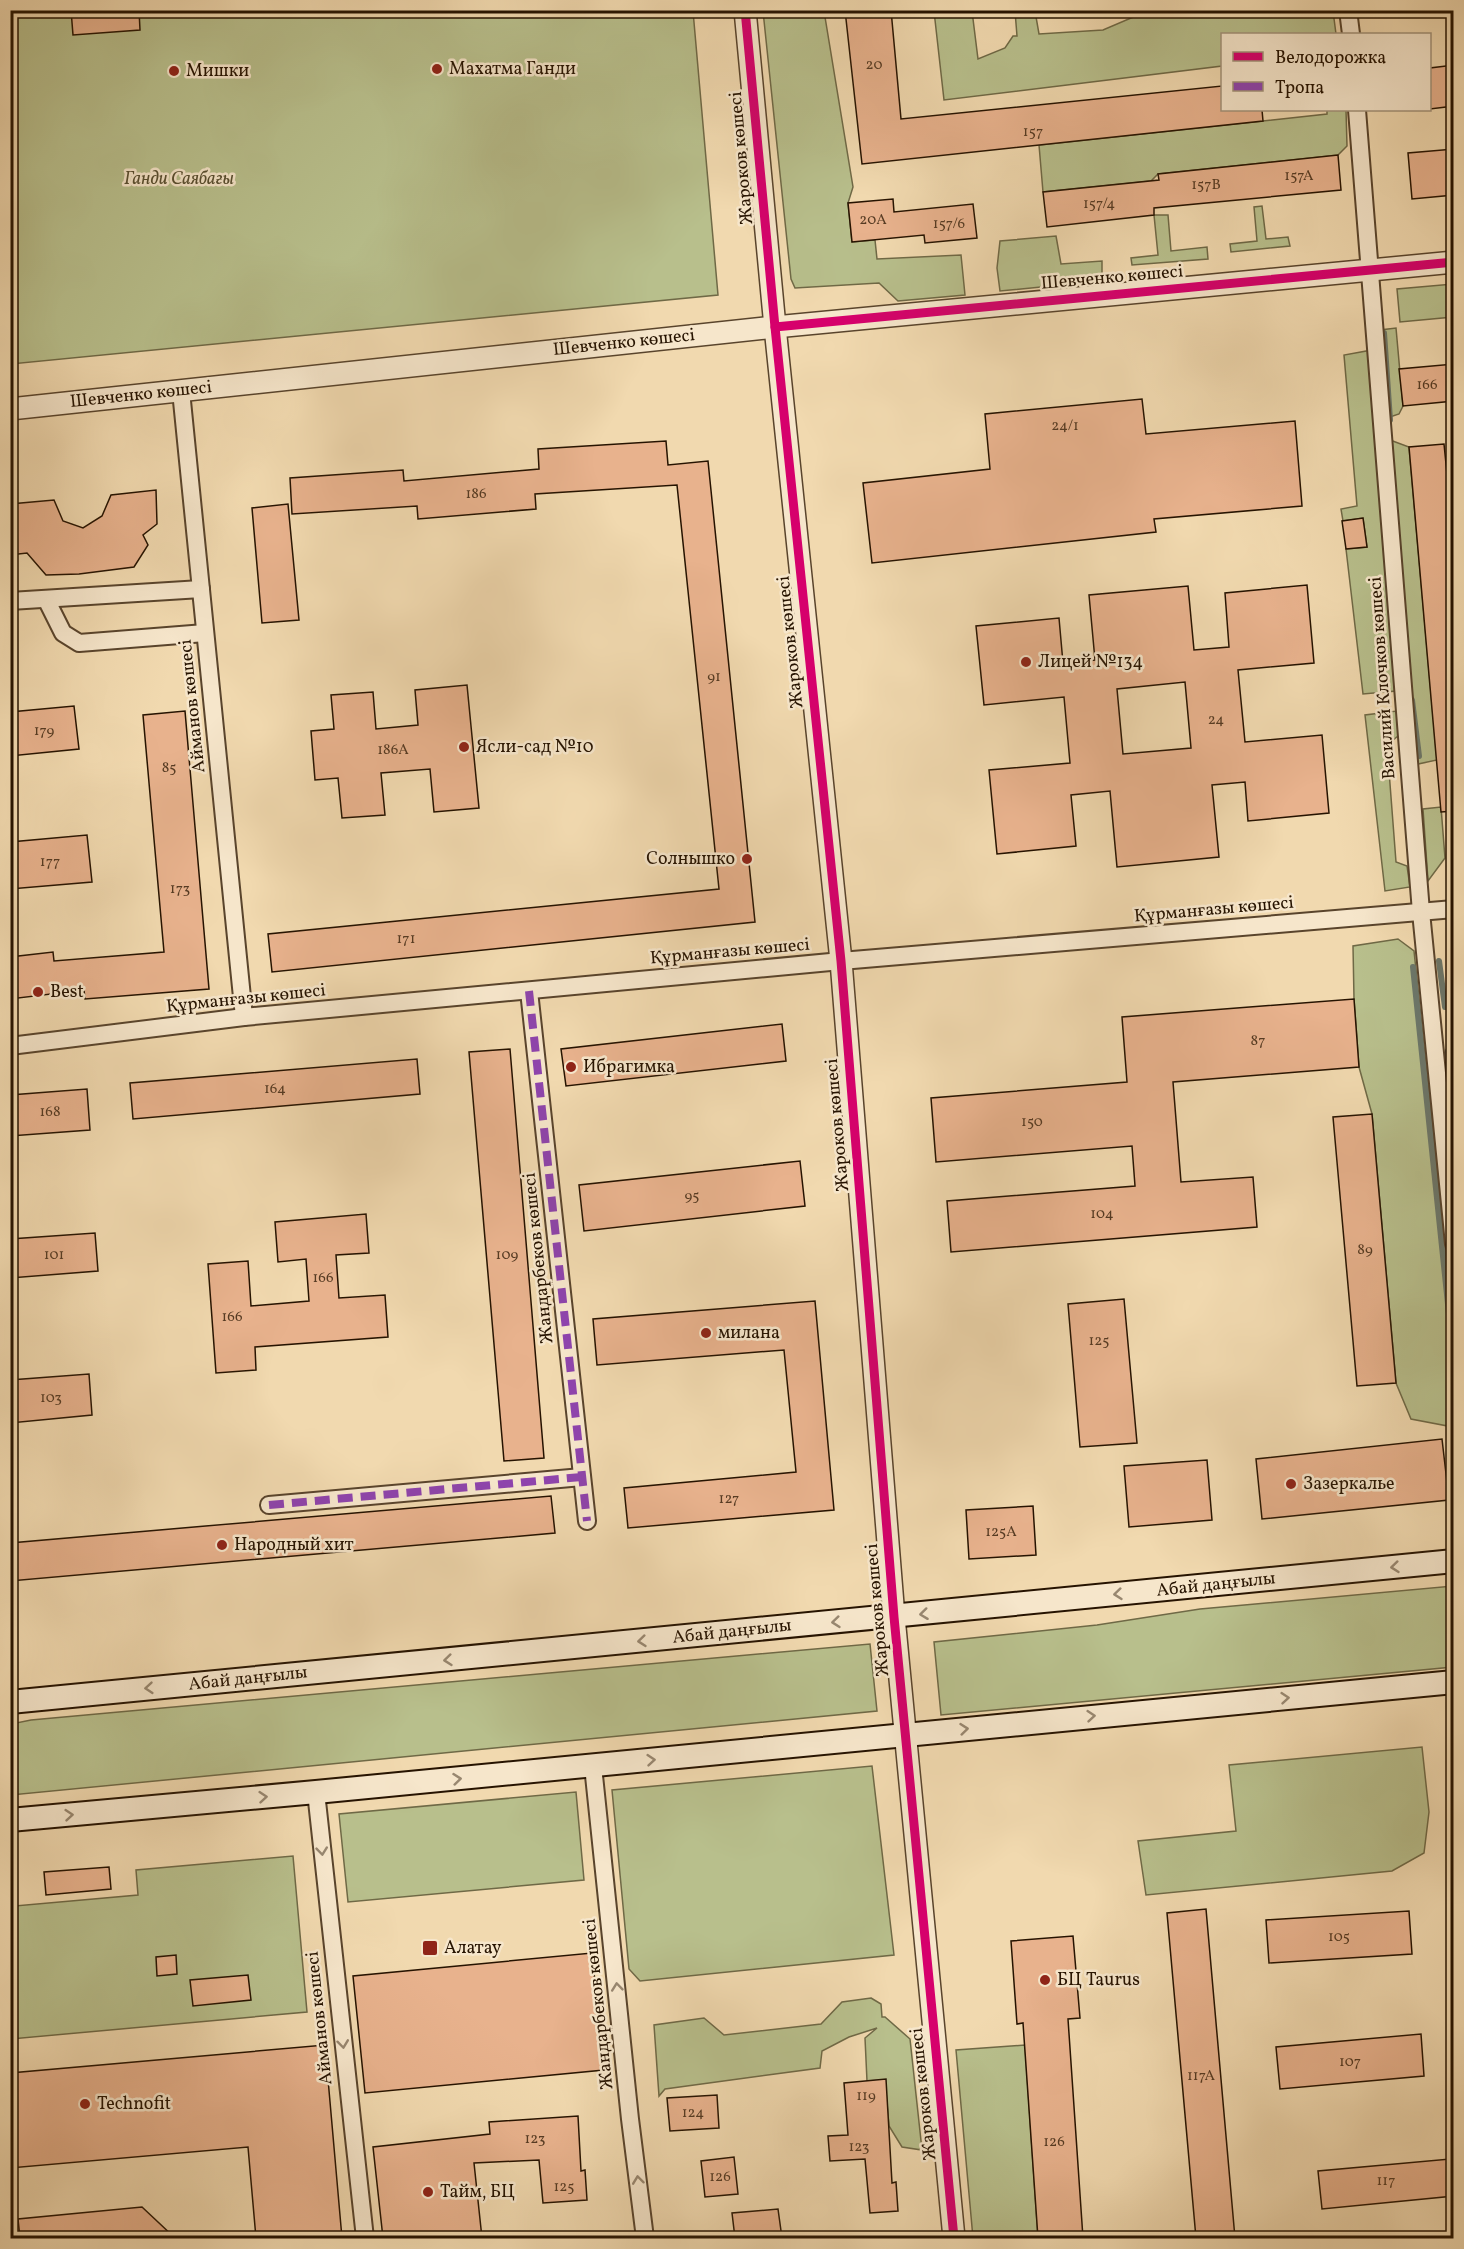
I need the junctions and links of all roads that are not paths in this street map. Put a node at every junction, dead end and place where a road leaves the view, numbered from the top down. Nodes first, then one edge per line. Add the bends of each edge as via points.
1 (745, 10) edge
2 (1348, 10) edge
3 (1351, 33) edge
4 (1357, 111) edge
5 (1454, 262) edge
6 (1370, 270) junction
7 (775, 327) junction
8 (181, 391) junction
9 (10, 409) edge
10 (201, 589) junction
11 (46, 599) junction
12 (10, 601) edge
13 (205, 633) junction
14 (1454, 909) edge
15 (1421, 912) junction
16 (841, 961) junction
17 (529, 991) junction
18 (244, 1017) junction
19 (10, 1046) edge
20 (1454, 1244) edge
21 (582, 1477) junction
22 (269, 1505) dead end
23 (587, 1521) dead end
24 (1454, 1561) edge
25 (894, 1617) junction
26 (1454, 1682) edge
27 (10, 1702) edge
28 (906, 1736) junction
29 (593, 1766) junction
30 (316, 1792) junction
31 (10, 1820) edge
32 (364, 2238) edge
33 (645, 2238) edge
34 (954, 2238) edge

1 - 7 street, Жароков көшесі
2 - 3 street
4 - 6 street, Василий Клочков көшесі
5 - 6 street, Шевченко көшесі
6 - 7 street, Шевченко көшесі
6 - 15 street, Василий Клочков көшесі
7 - 8 street, Шевченко көшесі
7 - 16 street, Жароков көшесі
8 - 9 street, Шевченко көшесі
8 - 10 street, Айманов көшесі
10 - 11 street
10 - 13 street, Айманов көшесі
11 - 12 street
11 - 13 street via 63,633 79,643
13 - 18 street, Айманов көшесі
14 - 15 street, Құрманғазы көшесі
15 - 16 street, Құрманғазы көшесі
15 - 20 street, Василий Клочков көшесі
16 - 17 street, Құрманғазы көшесі
16 - 25 street, Жароков көшесі
17 - 18 street, Құрманғазы көшесі
17 - 21 street, Жандарбеков көшесі
18 - 19 street, Құрманғазы көшесі
21 - 22 street
21 - 23 street, Жандарбеков көшесі
24 -> 25 main road, Абай даңғылы
25 -> 27 main road, Абай даңғылы
25 - 28 street, Жароков көшесі
28 -> 26 main road
29 -> 28 main road
28 - 34 street, Жароков көшесі
30 -> 29 main road
33 -> 29 street, Жандарбеков көшесі
31 -> 30 main road
30 -> 32 street, Айманов көшесі

